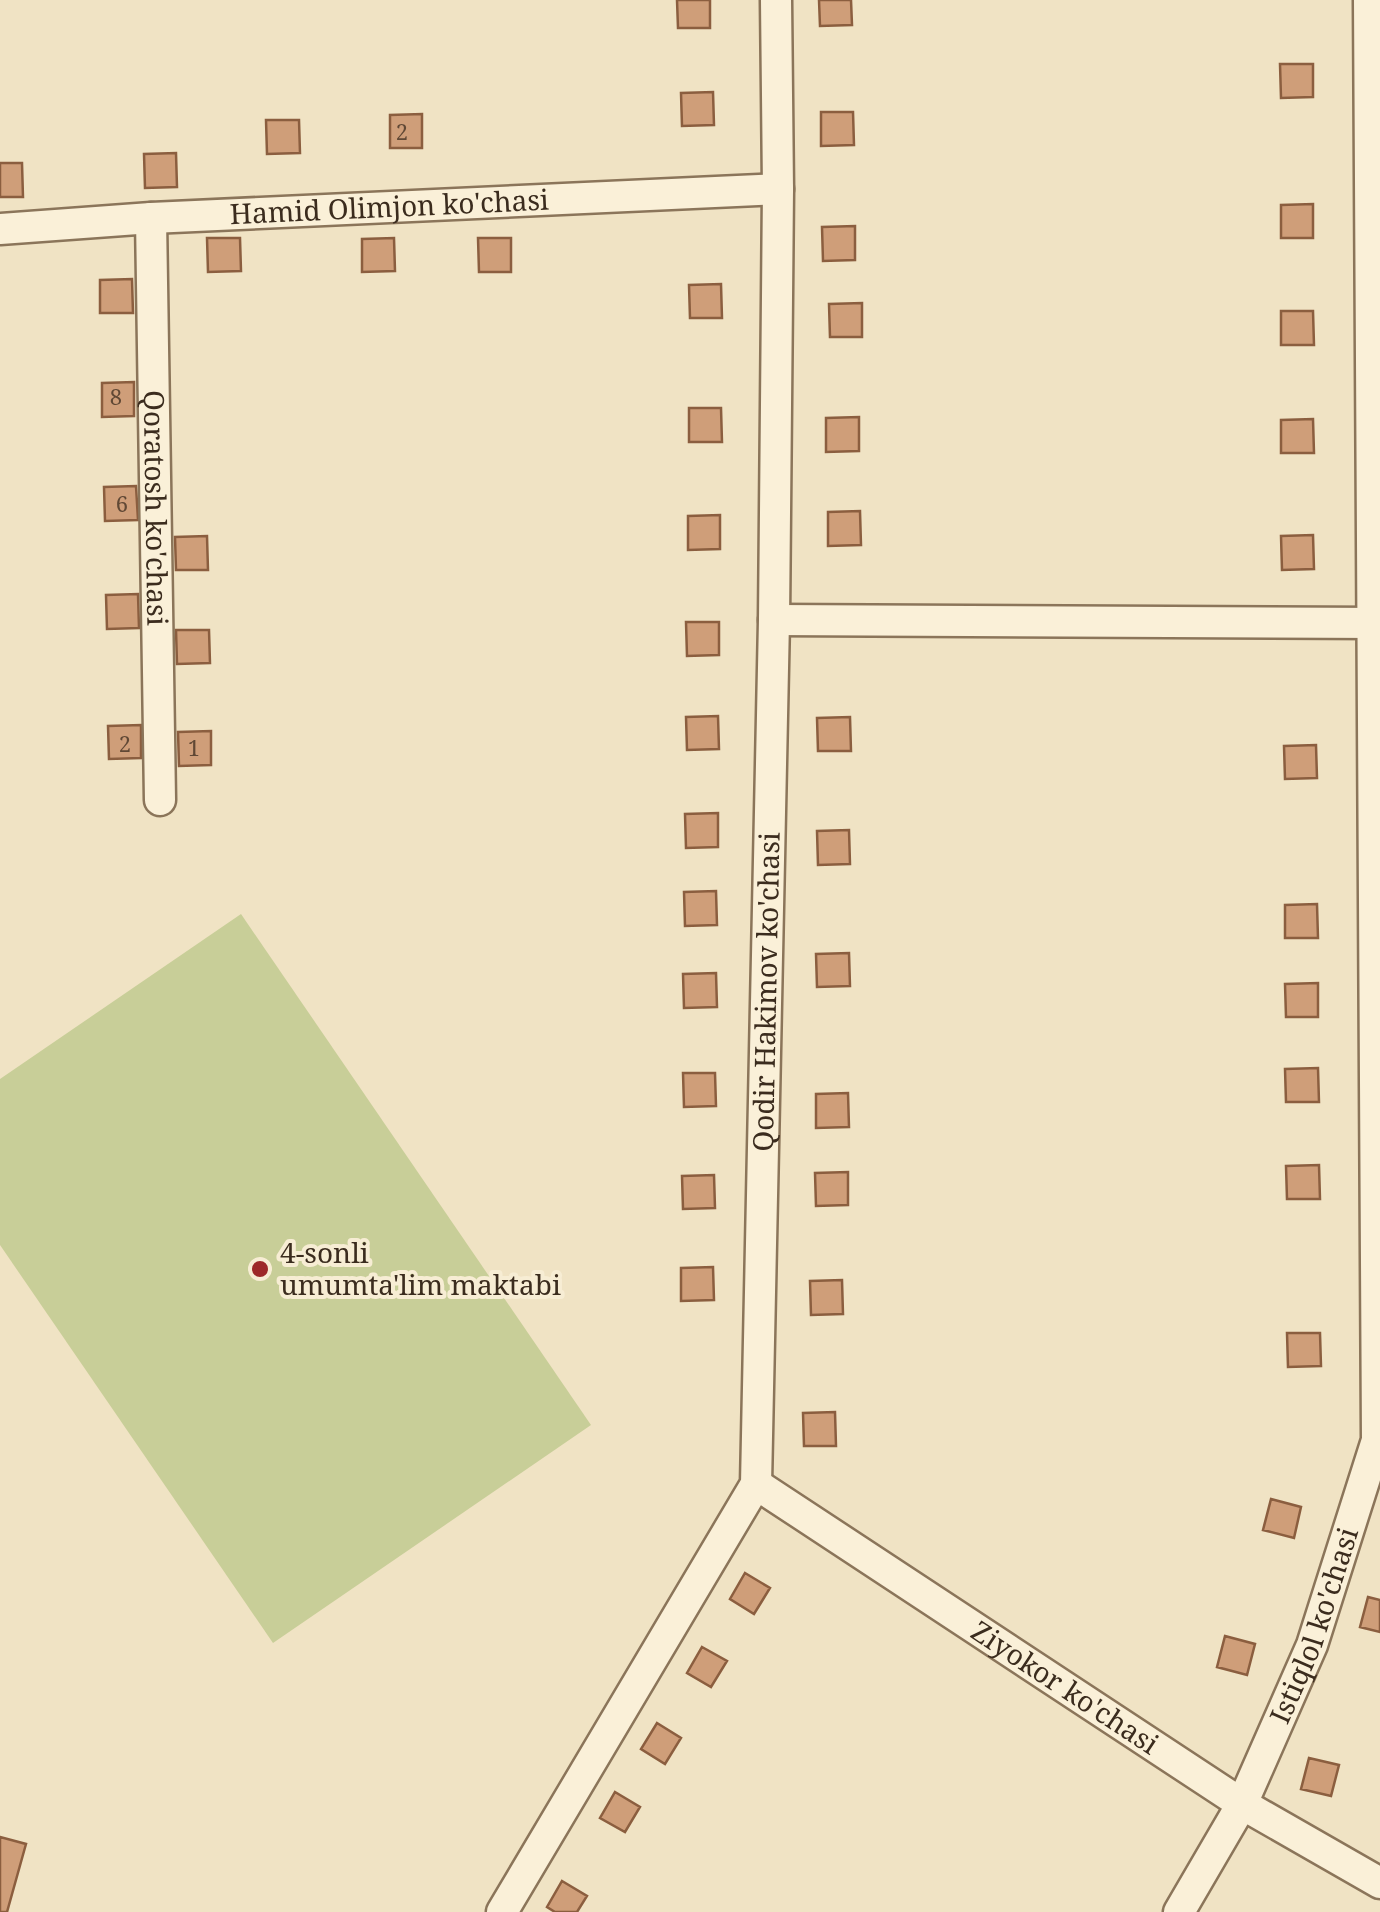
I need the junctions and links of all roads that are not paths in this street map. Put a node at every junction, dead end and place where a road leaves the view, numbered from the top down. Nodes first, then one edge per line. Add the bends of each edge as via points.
1 (776, 0) edge
2 (1368, 0) edge
3 (778, 189) junction
4 (151, 218) junction
5 (0, 229) edge
6 (774, 620) junction
7 (1376, 623) edge
8 (160, 800) dead end
9 (756, 1484) junction
10 (1242, 1804) junction
11 (1380, 1883) edge
12 (502, 1912) edge
13 (1180, 1912) edge

1 - 3 street, Qodir Hakimov ko'chasi
2 - 7 street, Istiqlol ko'chasi
3 - 4 street, Hamid Olimjon ko'chasi
3 - 6 street, Qodir Hakimov ko'chasi
4 - 5 street, Hamid Olimjon ko'chasi
4 - 8 street, Qoratosh ko'chasi
6 - 7 street
6 - 9 street, Qodir Hakimov ko'chasi
7 - 10 street, Istiqlol ko'chasi via 1377,1440 1312,1646
9 - 10 street, Ziyokor ko'chasi
9 - 12 street, Qodir Hakimov ko'chasi
10 - 11 street, Ziyokor ko'chasi
10 - 13 street, Istiqlol ko'chasi

